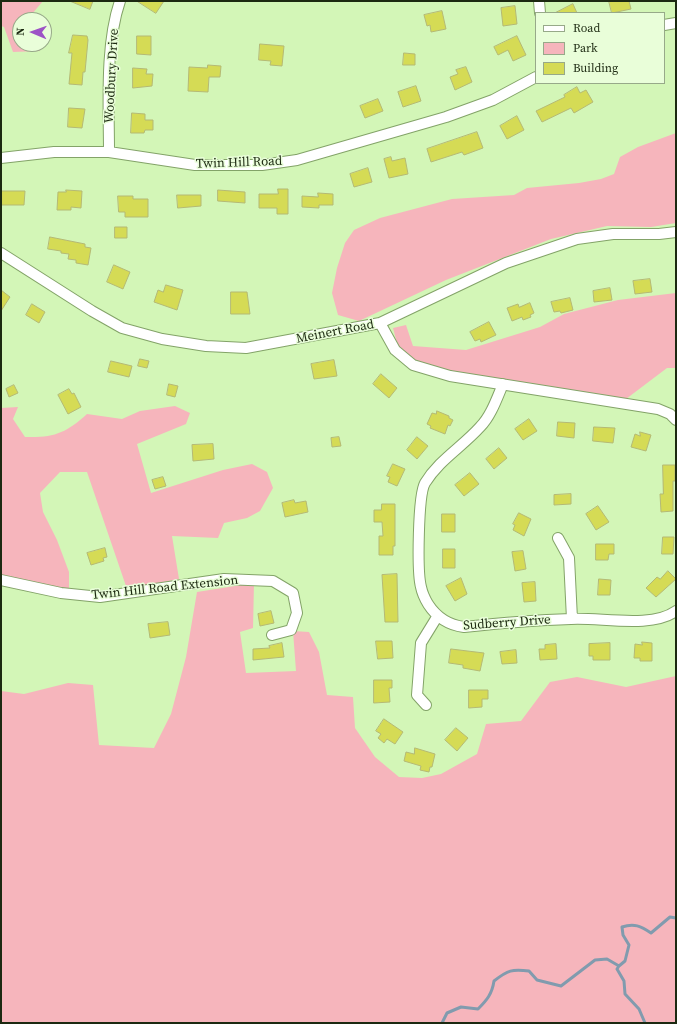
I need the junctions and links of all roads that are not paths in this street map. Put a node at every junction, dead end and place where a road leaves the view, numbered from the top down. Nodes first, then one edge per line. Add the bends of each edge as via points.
1 (120, 1) edge
2 (539, 1) edge
3 (540, 12) edge
4 (676, 22) edge
5 (665, 25) edge
6 (535, 78) edge
7 (110, 152) junction
8 (1, 158) edge
9 (676, 232) edge
10 (1, 253) edge
11 (380, 323) junction
12 (503, 384) junction
13 (676, 420) edge
14 (558, 538) dead end
15 (1, 580) edge
16 (676, 611) edge
17 (437, 617) junction
18 (572, 618) junction
19 (272, 635) dead end
20 (426, 705) dead end

1 - 7 street, Woodbury Drive via 113,29 109,94
2 - 3 street
4 - 5 street
6 - 7 street, Twin Hill Road via 493,100 446,117 297,160 262,165 195,165
7 - 8 street, Twin Hill Road via 54,152
9 - 11 street, Meinert Road via 613,234 570,241 506,263
10 - 11 street, Meinert Road via 122,328 162,340 246,348
11 - 12 street via 395,350 413,365 450,376
12 - 13 street via 658,409
12 - 17 street via 481,426 439,463 423,485 419,520 421,586 427,602
14 - 18 street via 570,558
15 - 19 street, Twin Hill Road Extension via 61,593 100,597 224,579 273,581 293,593 298,613 291,630
16 - 18 street, Sudberry Drive via 660,618 646,620
17 - 18 street, Sudberry Drive via 451,625 464,627
17 - 20 street via 421,643 417,695

